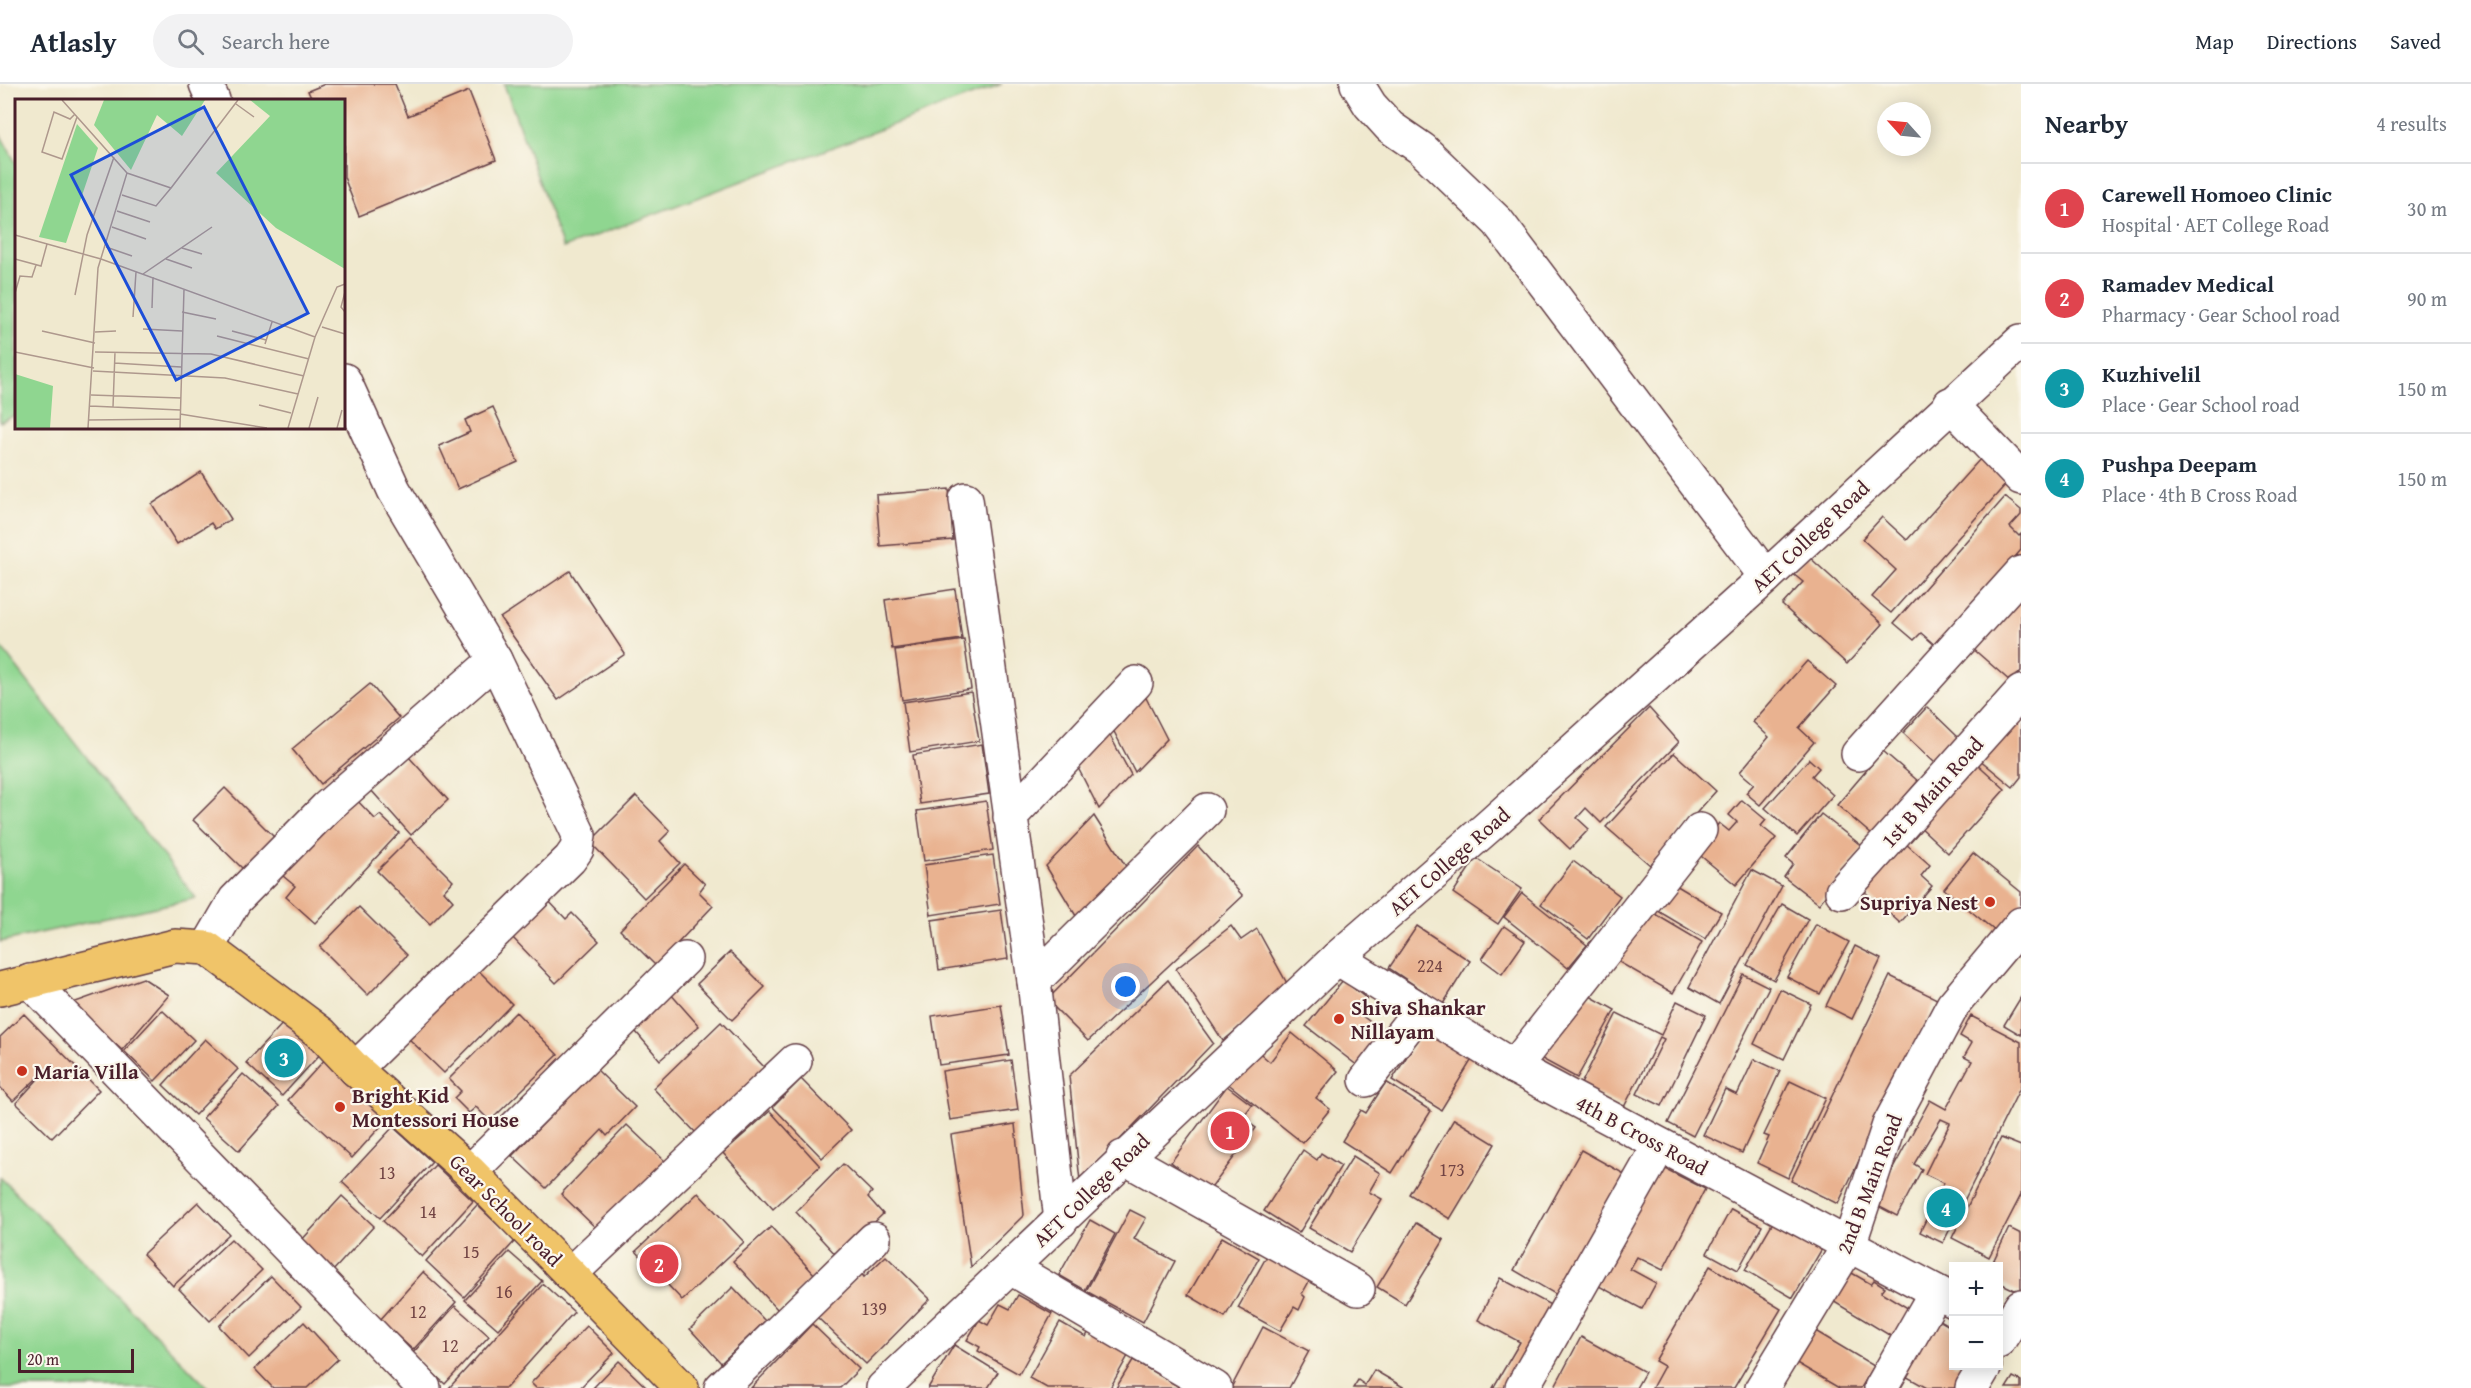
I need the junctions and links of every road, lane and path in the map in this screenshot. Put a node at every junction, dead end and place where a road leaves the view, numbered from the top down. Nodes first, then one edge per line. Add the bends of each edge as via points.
1 (206, 84) edge
2 (1357, 84) edge
3 (213, 99) edge
4 (2021, 341) edge
5 (345, 382) edge
6 (1950, 404) junction
7 (2021, 478) edge
8 (966, 499) dead end
9 (2021, 573) edge
10 (1766, 577) junction
11 (495, 660) junction
12 (1137, 683) dead end
13 (2021, 692) edge
14 (1858, 754) dead end
15 (1207, 810) dead end
16 (1010, 817) junction
17 (1700, 830) dead end
18 (1842, 892) dead end
19 (2021, 924) edge
20 (207, 948) junction
21 (1337, 958) junction
22 (685, 959) dead end
23 (1034, 981) junction
24 (15, 985) edge
25 (1420, 1010) junction
26 (795, 1061) dead end
27 (1514, 1067) junction
28 (356, 1068) junction
29 (1366, 1080) dead end
30 (1660, 1145) junction
31 (1124, 1157) junction
32 (470, 1172) junction
33 (1061, 1221) junction
34 (874, 1239) dead end
35 (1849, 1245) junction
36 (1011, 1268) junction
37 (570, 1275) junction
38 (1358, 1289) dead end
39 (1945, 1297) edge
40 (1982, 1370) edge
41 (424, 1388) edge
42 (682, 1388) edge
43 (721, 1388) edge
44 (883, 1388) edge
45 (1215, 1388) edge
46 (1522, 1388) edge
47 (1762, 1388) edge
48 (1881, 1388) edge
49 (1972, 1388) edge

1 - 3 street
2 - 10 street via 1390,127 1422,149 1498,222
4 - 6 street, AET College Road
5 - 11 street via 394,490
6 - 7 street
6 - 10 street, AET College Road
8 - 16 street
9 - 14 street
10 - 21 street, AET College Road
11 - 20 street via 326,808 235,900
11 - 28 street via 579,835 577,849
12 - 16 street
13 - 18 street, 1st B Main Road
15 - 23 street
16 - 23 street
17 - 27 street
19 - 35 street, 2nd B Main Road via 1953,1005 1888,1125
20 - 24 main road via 175,946
20 - 28 main road, Gear School road via 322,1034
21 - 25 street, 4th B Cross Road
21 - 31 street, AET College Road
22 - 32 street
23 - 33 street
24 - 41 street
25 - 27 street, 4th B Cross Road
25 - 29 street
26 - 37 street
27 - 30 street, 4th B Cross Road
28 - 32 main road, Gear School road
30 - 35 street, 4th B Cross Road
30 - 46 street
31 - 33 street, AET College Road
31 - 38 street
32 - 37 main road, Gear School road
33 - 36 street, AET College Road
34 - 43 street
35 - 39 street, 4th B Cross Road
35 - 47 street, 2nd B Main Road
36 - 44 street, AET College Road
36 - 45 street
37 - 42 main road, Gear School road
39 - 48 street
40 - 49 street

